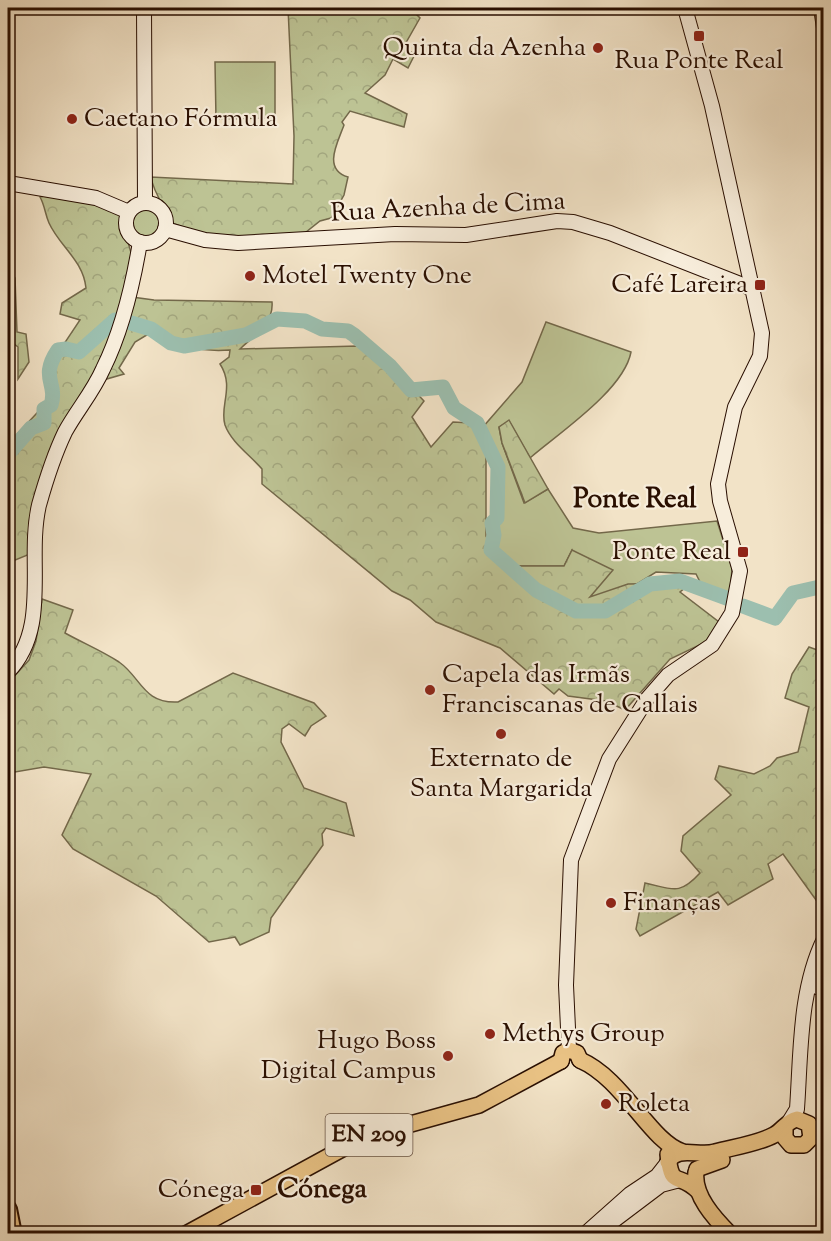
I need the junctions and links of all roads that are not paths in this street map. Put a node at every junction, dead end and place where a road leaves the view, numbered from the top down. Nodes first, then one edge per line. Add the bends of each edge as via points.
1 (144, 8) edge
2 (685, 8) edge
3 (821, 8) edge
4 (824, 28) edge
5 (8, 183) edge
6 (145, 203) junction
7 (129, 212) junction
8 (165, 229) junction
9 (140, 242) junction
10 (747, 262) junction
11 (726, 277) junction
12 (753, 289) junction
13 (8, 672) edge
14 (824, 939) edge
15 (824, 964) edge
16 (570, 1057) junction
17 (787, 1124) junction
18 (814, 1130) edge
19 (662, 1139) junction
20 (788, 1143) junction
21 (687, 1153) junction
22 (669, 1162) junction
23 (696, 1170) junction
24 (680, 1180) junction
25 (698, 1191) junction
26 (8, 1209) edge
27 (13, 1233) edge
28 (186, 1233) edge
29 (585, 1233) edge
30 (598, 1233) edge
31 (730, 1233) edge

1 - 6 street
2 - 10 street
3 - 4 street
5 - 7 street via 96,198
6 - 7 street
6 - 8 street via 161,211
7 - 9 street via 127,230
8 - 9 street via 152,242
8 - 11 street, Rua Azenha de Cima via 205,240 238,243 395,234 466,235 573,222
9 - 13 street via 104,369 66,431 49,469 39,509 31,636
10 - 11 street
10 - 12 street
11 - 12 street, Rua Azenha de Cima
12 - 16 street via 762,333 760,356 735,407 718,484 740,571 738,593 722,633 712,645 659,684 601,776 571,860 566,985
14 - 17 street via 808,985 796,1109
15 - 18 street via 813,1015
16 - 19 main road via 597,1068 615,1084
16 - 28 main road, EN 209 via 479,1105 364,1137
17 - 18 main road via 796,1119
17 - 20 main road via 784,1134
17 - 21 main road via 762,1139 706,1155
18 - 20 main road via 804,1145 795,1147
19 - 21 main road
19 - 22 main road
20 - 23 main road
21 - 22 main road via 672,1155
21 - 23 main road
22 - 24 main road via 669,1172
22 - 29 street
23 - 24 main road via 689,1179
23 - 25 main road
24 - 25 main road
24 - 30 street via 661,1185
25 - 31 main road
26 - 27 highway

